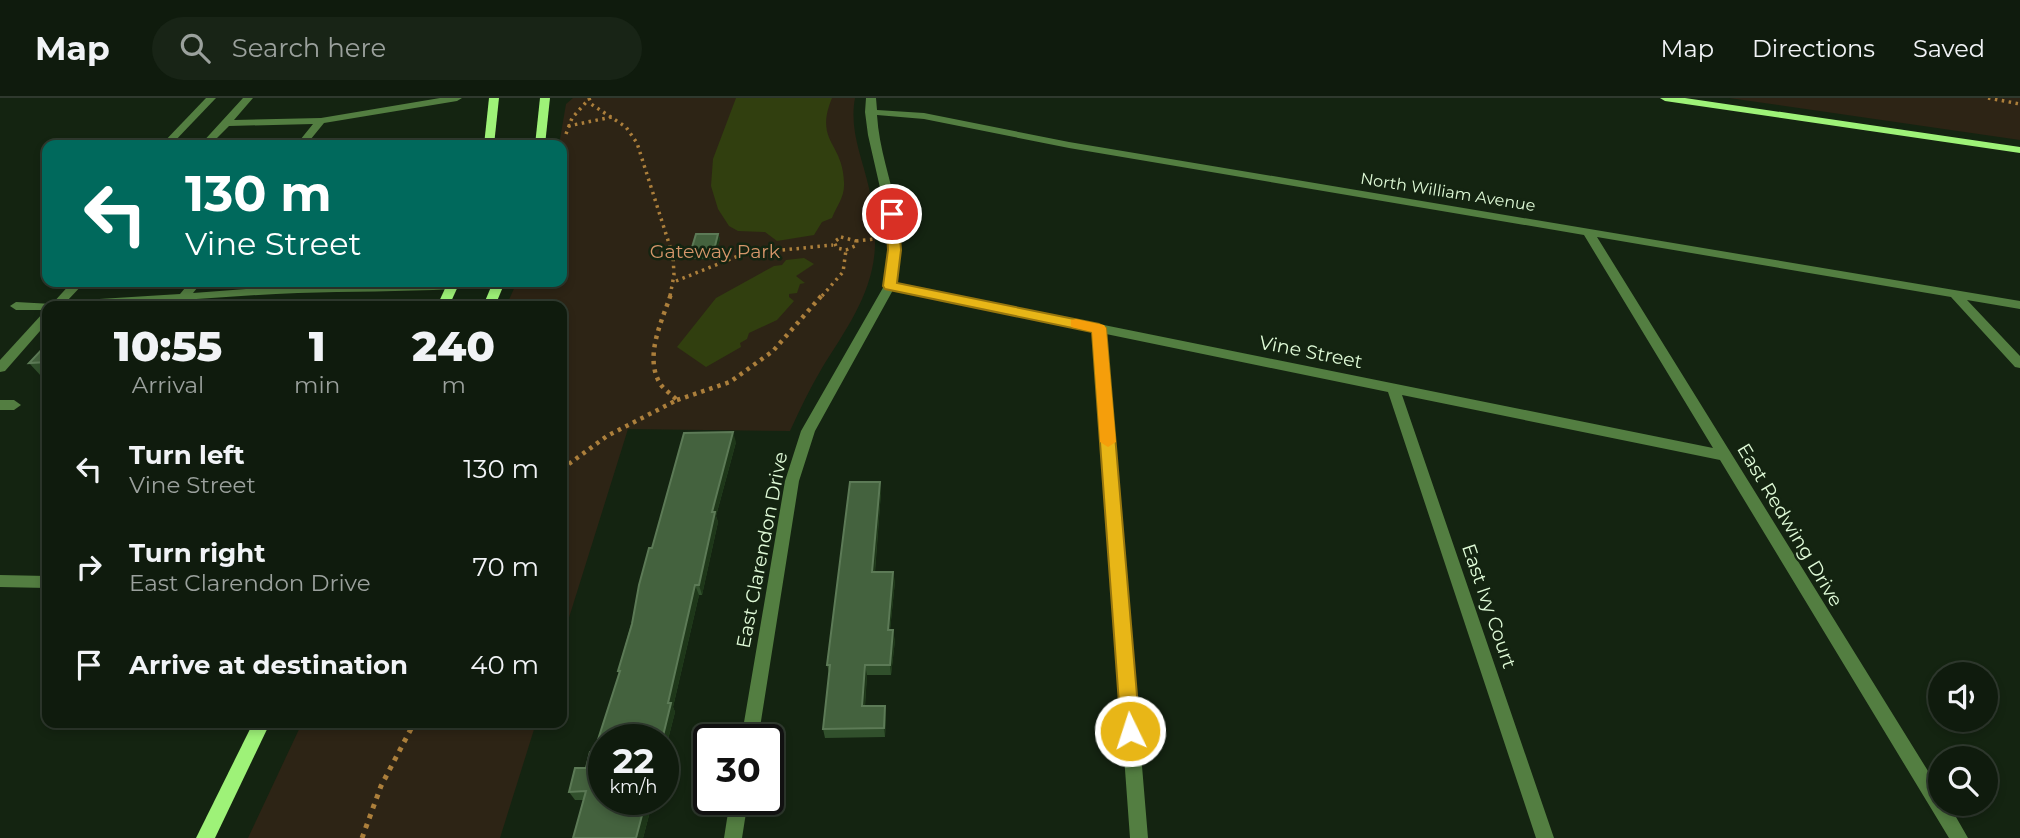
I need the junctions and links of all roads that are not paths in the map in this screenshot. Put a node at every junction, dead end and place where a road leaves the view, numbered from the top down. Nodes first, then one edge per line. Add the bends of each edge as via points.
1 (211, 98) edge
2 (248, 98) edge
3 (457, 98) edge
4 (494, 98) edge
5 (545, 98) edge
6 (1665, 98) edge
7 (871, 105) edge
8 (321, 121) junction
9 (226, 123) junction
10 (171, 140) edge
11 (210, 140) edge
12 (305, 140) edge
13 (490, 140) edge
14 (541, 140) edge
15 (2020, 150) edge
16 (1587, 231) junction
17 (890, 286) junction
18 (74, 287) edge
19 (192, 287) edge
20 (410, 287) edge
21 (1954, 293) junction
22 (184, 296) junction
23 (62, 301) edge
24 (120, 301) edge
25 (2020, 305) edge
26 (16, 306) dead end
27 (42, 306) edge
28 (42, 322) edge
29 (1099, 328) junction
30 (2020, 364) edge
31 (0, 368) edge
32 (1393, 388) junction
33 (1725, 456) junction
34 (0, 582) edge
35 (42, 582) edge
36 (752, 724) edge
37 (260, 728) edge
38 (737, 815) edge
39 (205, 838) edge
40 (733, 838) edge
41 (1139, 838) edge
42 (1545, 838) edge
43 (1959, 838) edge

1 - 10 street
2 - 9 street
3 - 8 street
4 - 13 main road
5 - 14 main road
6 - 15 main road
7 - 16 street, North William Avenue via 1069,145
7 - 17 street, East Clarendon Drive via 873,135 892,214
8 - 9 street
8 - 12 street
9 - 11 street
16 - 21 street, North William Avenue
16 - 33 street, East Redwing Drive
17 - 29 street, Vine Street
17 - 36 street, East Clarendon Drive via 808,431 792,481
18 - 23 street
19 - 22 street
20 - 22 street
21 - 25 street, North William Avenue
21 - 30 street
22 - 24 street
26 - 27 street
28 - 31 street
29 - 32 street, Vine Street
29 - 41 street
32 - 33 street, Vine Street
32 - 42 street, East Ivy Court
33 - 43 street, East Redwing Drive
34 - 35 street
37 - 39 main road
38 - 40 street

